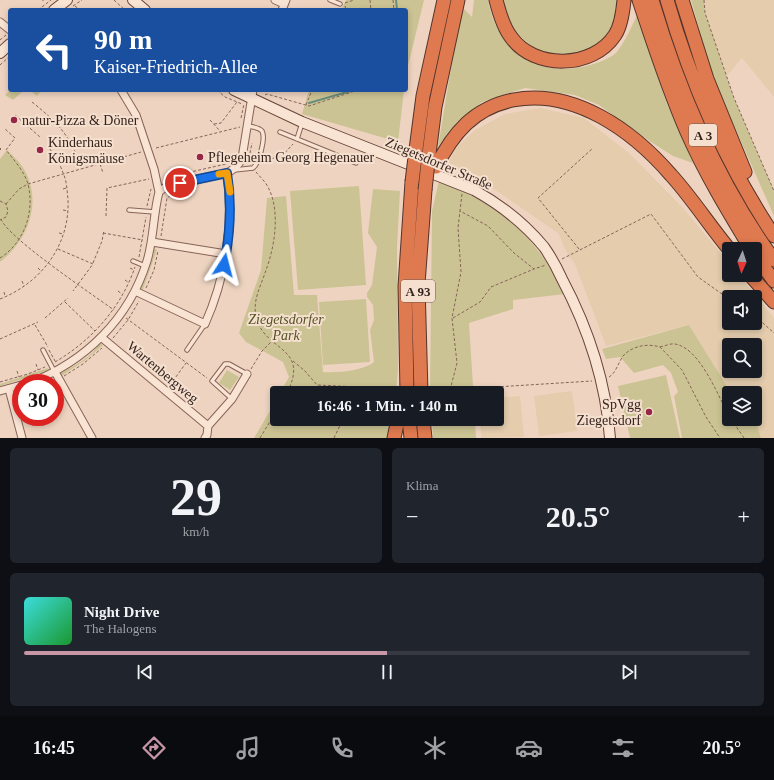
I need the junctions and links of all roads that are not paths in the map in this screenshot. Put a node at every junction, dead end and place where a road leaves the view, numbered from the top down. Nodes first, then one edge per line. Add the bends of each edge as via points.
1 (133, 0) edge
2 (275, 0) edge
3 (330, 0) edge
4 (438, 0) edge
5 (444, 0) edge
6 (458, 0) edge
7 (496, 0) edge
8 (624, 0) edge
9 (639, 0) edge
10 (652, 0) edge
11 (667, 0) edge
12 (683, 3) edge
13 (71, 4) edge
14 (340, 4) dead end
15 (284, 5) edge
16 (51, 6) edge
17 (143, 8) edge
18 (0, 22) edge
19 (439, 22) junction
20 (8, 29) edge
21 (8, 46) edge
22 (0, 53) edge
23 (122, 92) edge
24 (241, 92) edge
25 (252, 95) edge
26 (302, 122) junction
27 (243, 126) junction
28 (280, 132) dead end
29 (297, 138) junction
30 (356, 162) dead end
31 (432, 164) junction
32 (231, 171) junction
33 (159, 192) junction
34 (756, 208) junction
35 (129, 210) dead end
36 (155, 212) junction
37 (774, 236) edge
38 (152, 242) junction
39 (724, 242) edge
40 (747, 242) edge
41 (226, 254) junction
42 (774, 260) edge
43 (135, 262) road end
44 (762, 265) edge
45 (145, 266) junction
46 (756, 282) edge
47 (774, 282) edge
48 (135, 291) junction
49 (774, 302) edge
50 (205, 324) junction
51 (101, 337) junction
52 (43, 350) dead end
53 (187, 350) dead end
54 (406, 370) junction
55 (55, 372) junction
56 (50, 374) edge
57 (248, 374) joint
58 (403, 386) edge
59 (407, 386) edge
60 (425, 386) edge
61 (12, 388) edge
62 (9, 389) junction
63 (0, 391) edge
64 (232, 399) junction
65 (208, 426) junction
66 (397, 426) edge
67 (410, 426) edge
68 (424, 426) edge
69 (22, 438) edge
70 (92, 438) edge
71 (205, 438) edge
72 (394, 438) edge
73 (411, 438) edge
74 (425, 438) edge
75 (610, 438) edge

1 - 17 street
2 - 15 street
3 - 14 lane
4 - 19 highway, A 93
5 - 19 highway, A 93
6 - 31 highway via 435,107
7 - 8 highway via 511,38 540,58 556,62 581,59 608,44 620,23
9 - 40 highway, A 3 via 660,64 687,132
10 - 42 highway, A 3 via 678,78 702,134 733,194
11 - 34 highway, A 3 via 690,70 709,116
12 - 34 highway via 707,79 750,184
13 - 16 street
18 - 20 street
19 - 54 highway, A 93, bridge via 423,96 412,182 405,278
21 - 22 street
23 - 33 street via 136,115
24 - 25 street, Ziegetsdorfer Straße
25 - 26 street, Ziegetsdorfer Straße
25 - 27 street
26 - 29 lane
26 - 75 street, Ziegetsdorfer Straße via 463,185 489,198 514,217 544,248 570,294 583,324 601,380
27 - 32 street via 242,158
27 - 32 lane via 262,131 258,162 253,168
28 - 29 lane
29 - 30 lane
31 - 39 highway via 463,127 491,107 524,98 546,98 568,103 604,119 638,143 671,175
31 - 60 highway, A 93 via 425,190 418,284
32 - 33 street via 167,186
32 - 41 street
33 - 36 street
34 - 37 highway, A 3
35 - 36 lane
36 - 38 street
38 - 41 street
38 - 45 street
41 - 50 street via 213,305
43 - 45 lane
44 - 47 highway
45 - 48 street
46 - 49 highway
48 - 50 street
48 - 51 street via 121,315
50 - 53 lane
51 - 55 street via 85,352
51 - 65 street, Wartenbergweg
52 - 55 lane
54 - 58 highway, A 93
54 - 59 highway, A 93
55 - 56 street
55 - 70 street
57 - 64 street
57 - 64 lane via 225,364 212,381
61 - 62 street
62 - 63 street
62 - 69 street
64 - 65 street
65 - 71 street
66 - 72 highway
67 - 73 highway
68 - 74 highway

